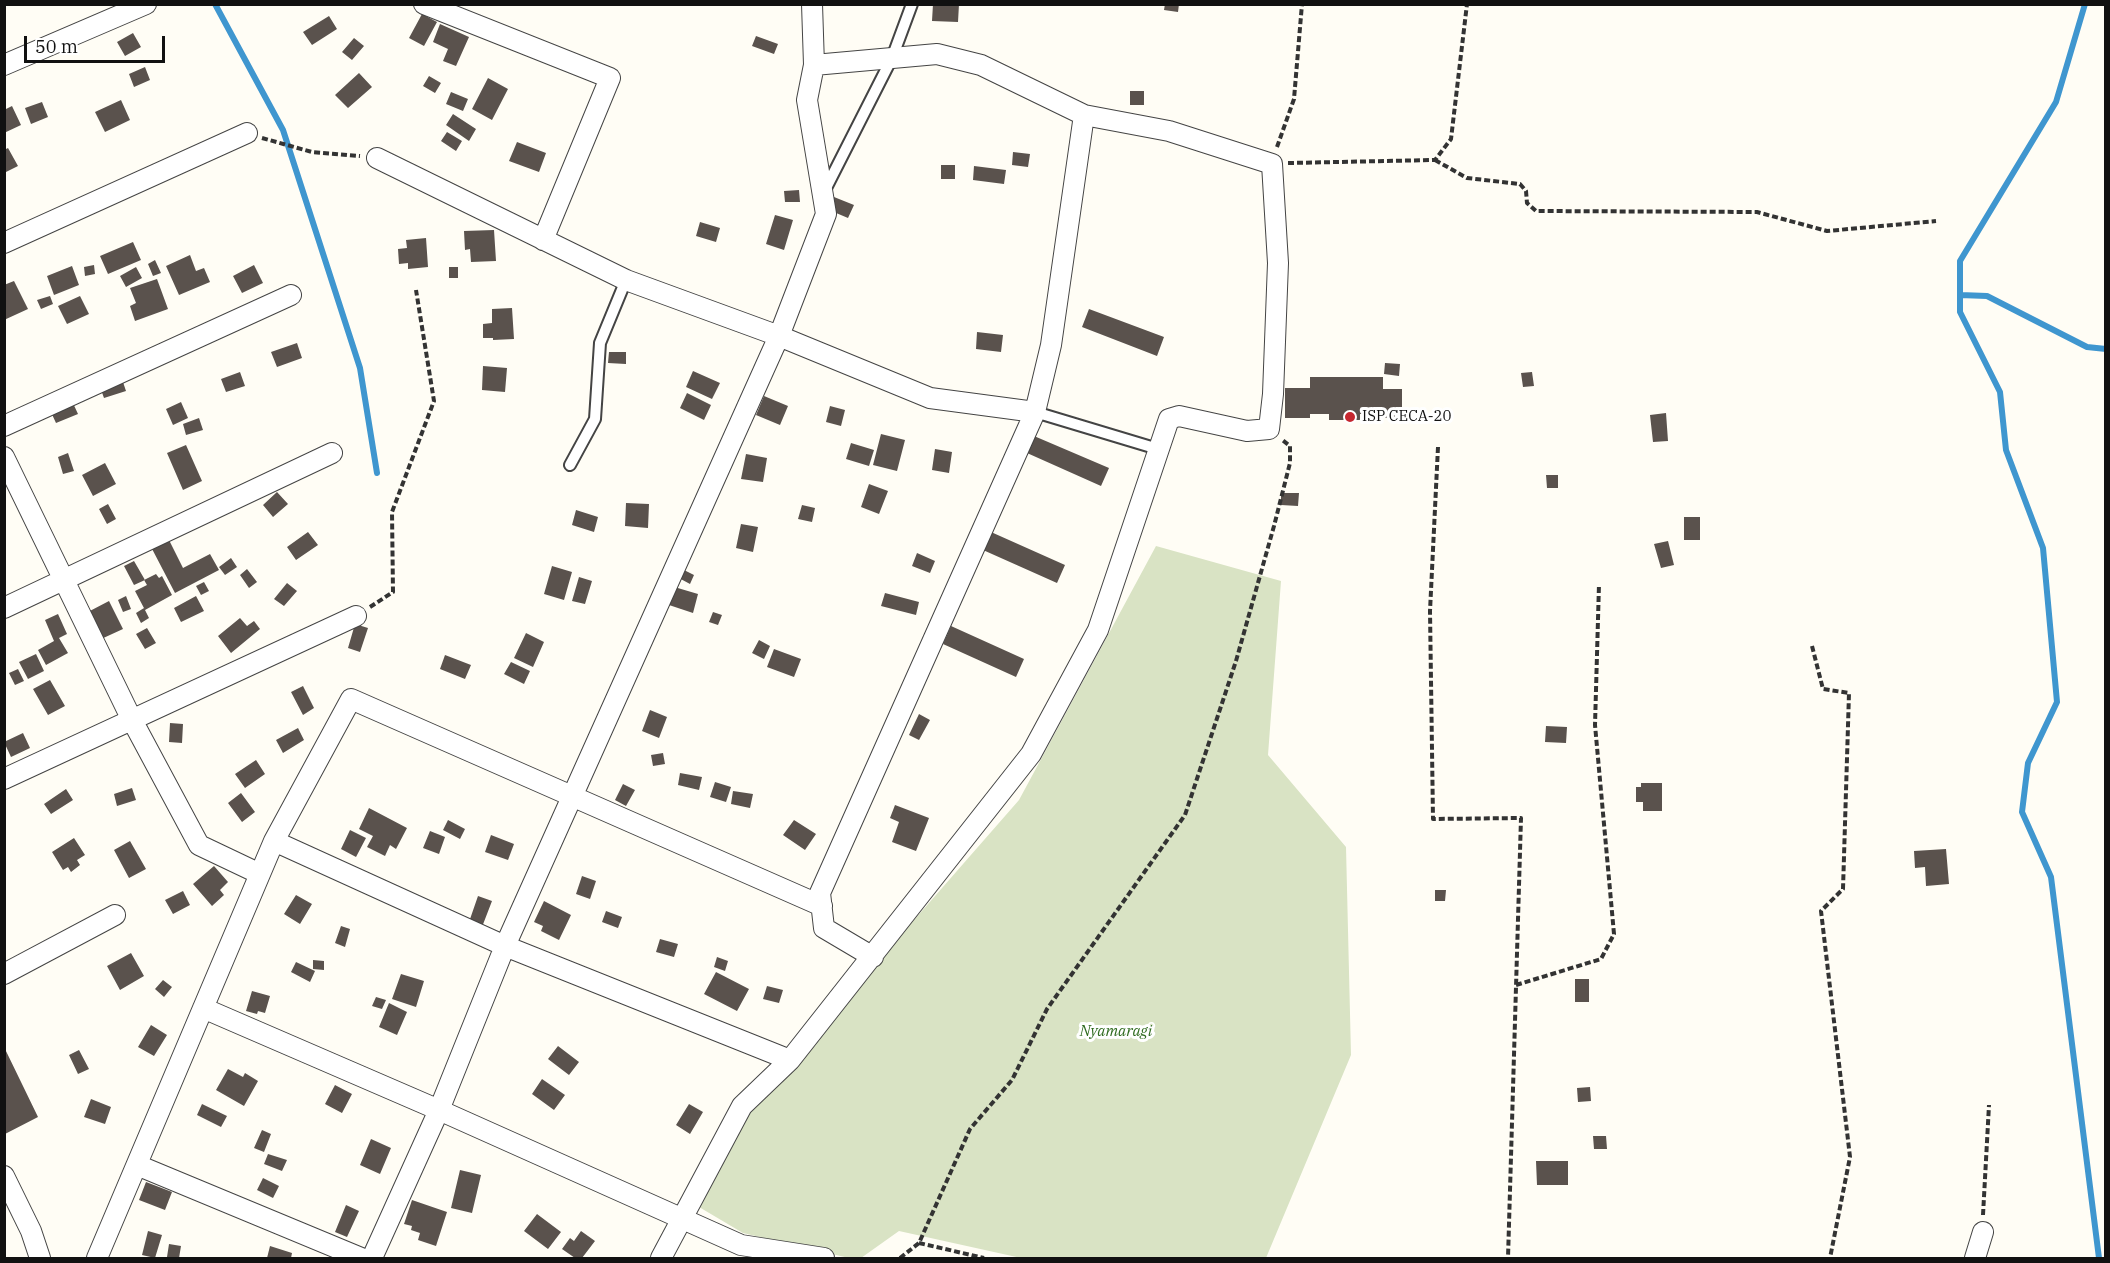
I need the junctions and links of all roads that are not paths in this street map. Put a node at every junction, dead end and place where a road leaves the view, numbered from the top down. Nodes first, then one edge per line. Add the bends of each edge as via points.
1 (146, 4) edge
2 (424, 4) edge
3 (812, 4) edge
4 (912, 4) edge
5 (892, 58) junction
6 (4, 65) edge
7 (814, 65) junction
8 (1084, 115) junction
9 (247, 133) road end
10 (377, 158) road end
11 (823, 195) junction
12 (543, 240) junction
13 (4, 243) edge
14 (626, 280) junction
15 (291, 295) dead end
16 (779, 336) junction
17 (1035, 412) junction
18 (4, 426) edge
19 (1158, 449) junction
20 (332, 453) dead end
21 (4, 457) edge
22 (570, 465) dead end
23 (63, 580) junction
24 (4, 608) edge
25 (356, 616) road end
26 (132, 720) junction
27 (4, 779) edge
28 (572, 796) junction
29 (274, 841) junction
30 (260, 874) junction
31 (822, 906) junction
32 (115, 915) dead end
33 (505, 946) junction
34 (873, 957) junction
35 (4, 974) edge
36 (203, 1008) junction
37 (790, 1060) junction
38 (439, 1110) junction
39 (137, 1165) junction
40 (4, 1176) edge
41 (682, 1219) junction
42 (1983, 1232) road end
43 (40, 1258) edge
44 (97, 1258) edge
45 (361, 1258) edge
46 (372, 1258) edge
47 (661, 1258) edge
48 (824, 1258) edge
49 (1975, 1258) edge

1 - 6 street
2 - 12 street via 610,78
3 - 7 street
4 - 5 lane
5 - 7 street
5 - 8 street via 937,54 981,65
5 - 11 lane
7 - 11 street via 807,100
8 - 17 street via 1051,345
8 - 19 street via 1169,131 1272,164 1278,263 1269,429 1247,431 1179,416 1169,419
9 - 13 street
10 - 12 street
11 - 16 street via 826,214
12 - 14 street
14 - 16 street
14 - 22 lane via 600,343 595,419
15 - 18 street
16 - 17 street via 930,398
16 - 28 street
17 - 19 lane
17 - 31 street via 820,893
19 - 34 street via 1098,630 1031,754
20 - 23 street
21 - 23 street
23 - 24 street
23 - 26 street
25 - 26 street
26 - 27 street
26 - 30 street via 200,845
28 - 29 street via 351,699
28 - 31 street
28 - 33 street
29 - 30 street
29 - 33 street
30 - 36 street
31 - 34 street via 824,928
32 - 35 street
33 - 37 street
33 - 38 street
34 - 37 street
36 - 38 street
36 - 39 street
37 - 41 street via 742,1106
38 - 41 street
38 - 46 street
39 - 44 street
39 - 45 street
40 - 43 street via 32,1232
41 - 47 street
41 - 48 street via 741,1245
42 - 49 street

